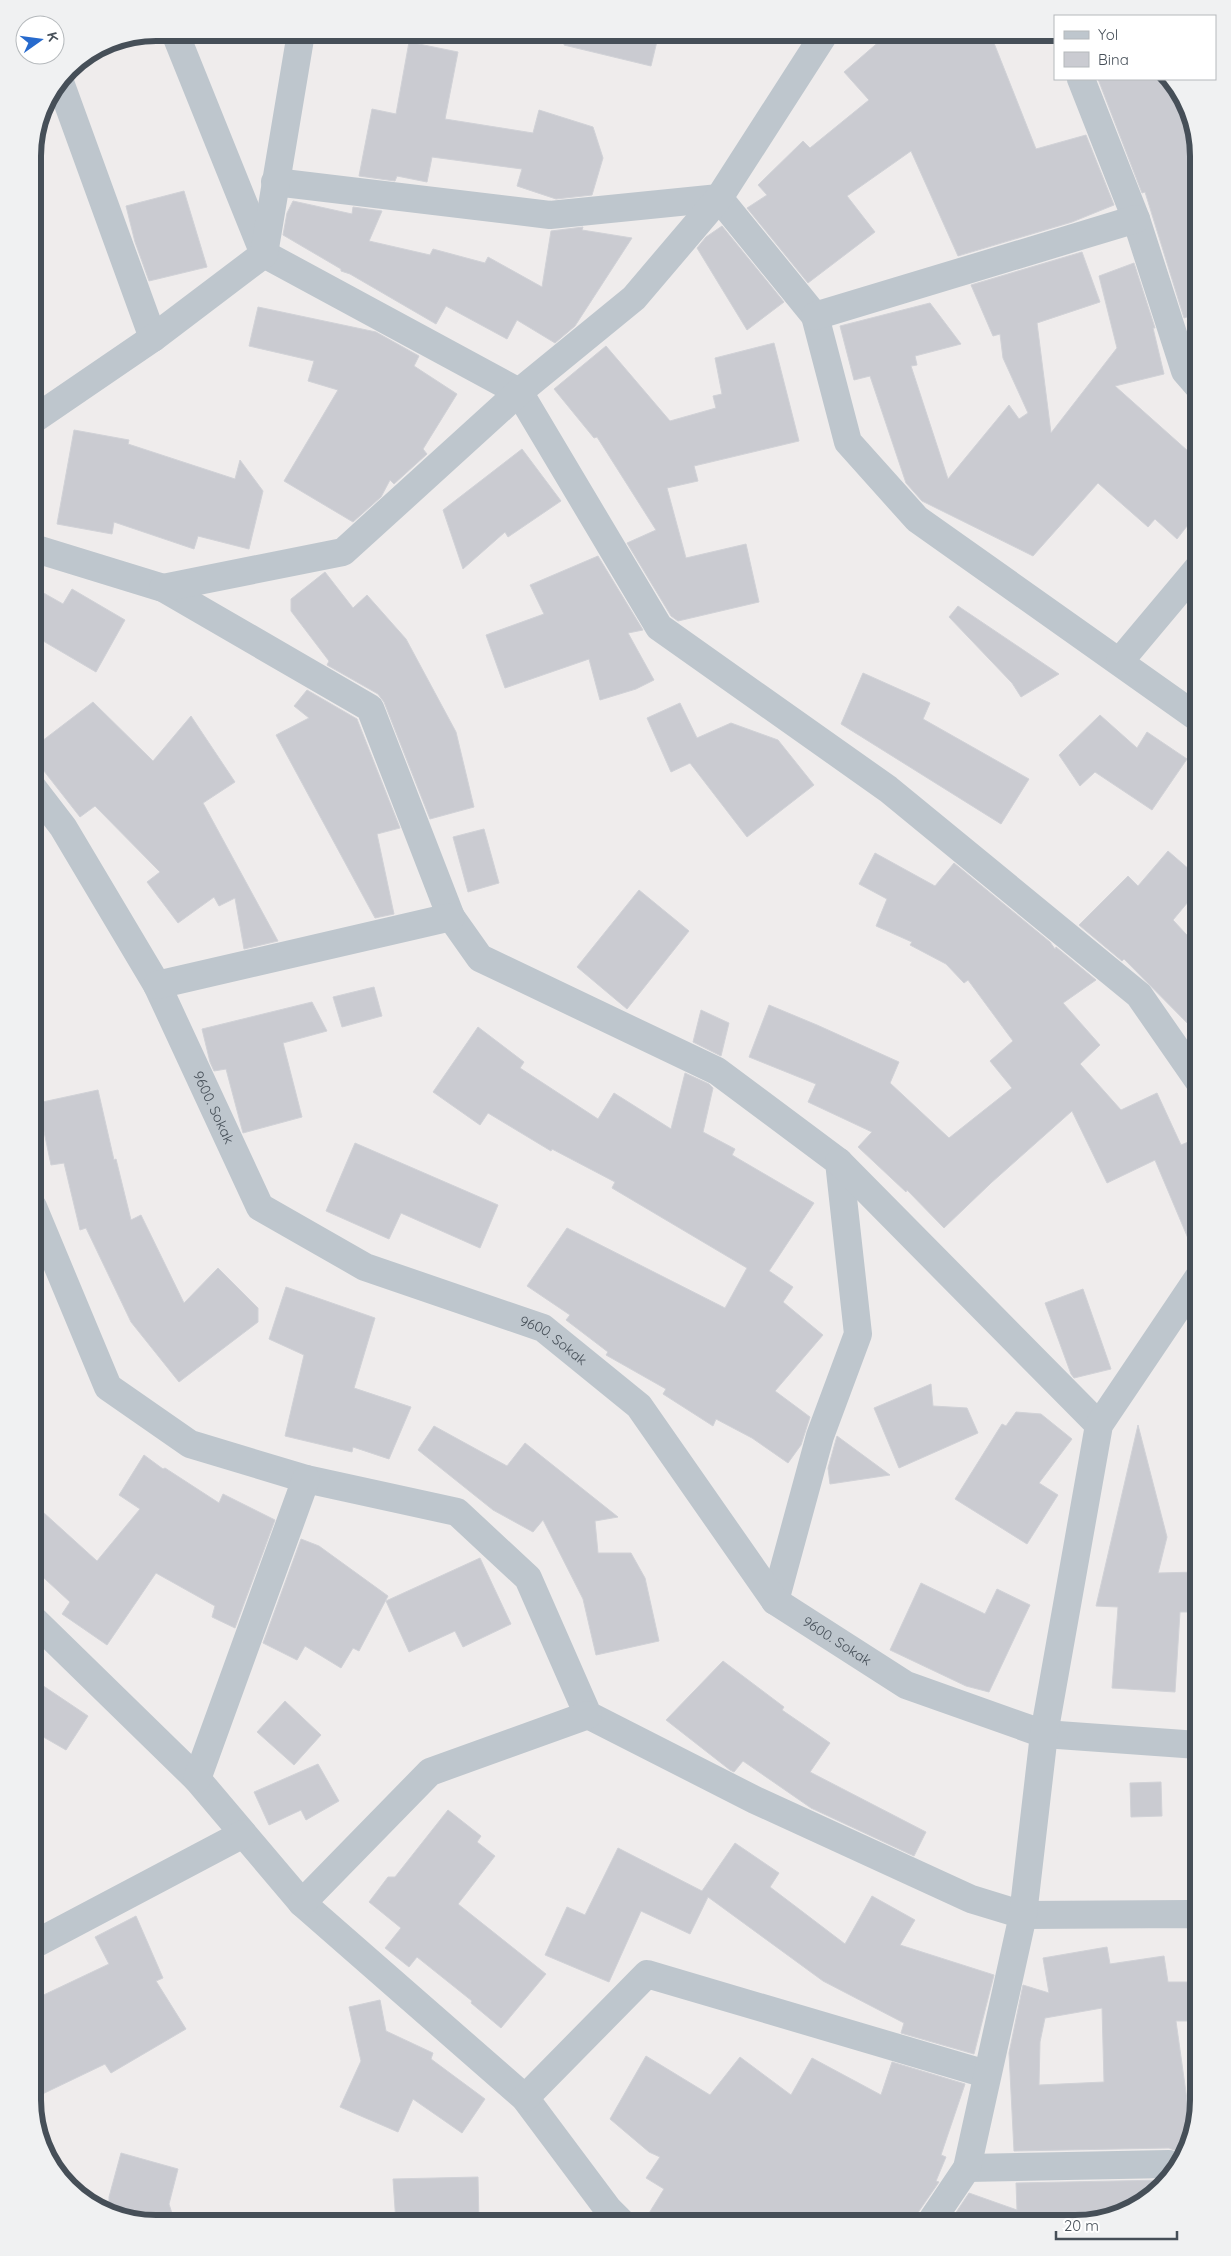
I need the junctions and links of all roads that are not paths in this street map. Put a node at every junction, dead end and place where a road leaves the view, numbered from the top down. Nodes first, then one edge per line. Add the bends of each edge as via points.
1 (179, 41) edge
2 (299, 41) edge
3 (819, 41) edge
4 (1081, 80) edge
5 (63, 90) edge
6 (275, 182) junction
7 (719, 198) junction
8 (1136, 219) junction
9 (264, 254) junction
10 (815, 316) junction
11 (153, 338) junction
12 (1190, 377) edge
13 (519, 392) junction
14 (41, 415) edge
15 (41, 550) edge
16 (1190, 578) edge
17 (163, 588) junction
18 (1120, 661) junction
19 (1190, 712) edge
20 (41, 798) edge
21 (451, 917) junction
22 (157, 984) junction
23 (1190, 1069) edge
24 (839, 1162) junction
25 (41, 1226) edge
26 (1190, 1290) edge
27 (1098, 1425) junction
28 (306, 1479) junction
29 (775, 1601) junction
30 (41, 1628) edge
31 (588, 1715) junction
32 (1044, 1734) junction
33 (1190, 1744) edge
34 (197, 1779) junction
35 (243, 1834) junction
36 (302, 1904) junction
37 (1190, 1914) edge
38 (1023, 1915) junction
39 (41, 1939) edge
40 (986, 2074) junction
41 (526, 2098) junction
42 (1170, 2164) edge
43 (967, 2168) junction
44 (607, 2215) edge
45 (936, 2215) edge

1 - 9 street
2 - 6 street
3 - 7 street
4 - 8 street
5 - 11 street
6 - 7 street via 550,215
6 - 9 street
7 - 10 street
7 - 13 street via 634,298
8 - 10 street
8 - 12 street via 1184,371
9 - 11 street
9 - 13 street
10 - 18 street via 848,442 917,518
11 - 14 street
13 - 17 street via 343,552
13 - 23 street via 659,627 888,789 1138,995
15 - 17 street
16 - 18 street
17 - 21 street via 370,708
18 - 19 street
20 - 22 street, 9600. Sokak via 63,827
21 - 22 street
21 - 24 street via 480,958 717,1071
22 - 29 street, 9600. Sokak via 260,1207 365,1267 543,1328 639,1406
24 - 27 street
24 - 29 street via 858,1334 820,1436
25 - 28 street via 108,1386 190,1444
26 - 27 street
27 - 32 street
28 - 31 street via 456,1512 528,1578
28 - 34 street
29 - 32 street, 9600. Sokak via 906,1685
30 - 34 street
31 - 36 street via 430,1772
31 - 38 street via 755,1800 971,1899
32 - 33 street, 9600. Sokak
32 - 38 street
34 - 35 street
35 - 36 street
35 - 39 street
36 - 41 street
37 - 38 street
38 - 40 street
40 - 41 street via 647,1974
40 - 43 street
41 - 44 street
42 - 43 street
43 - 45 street

